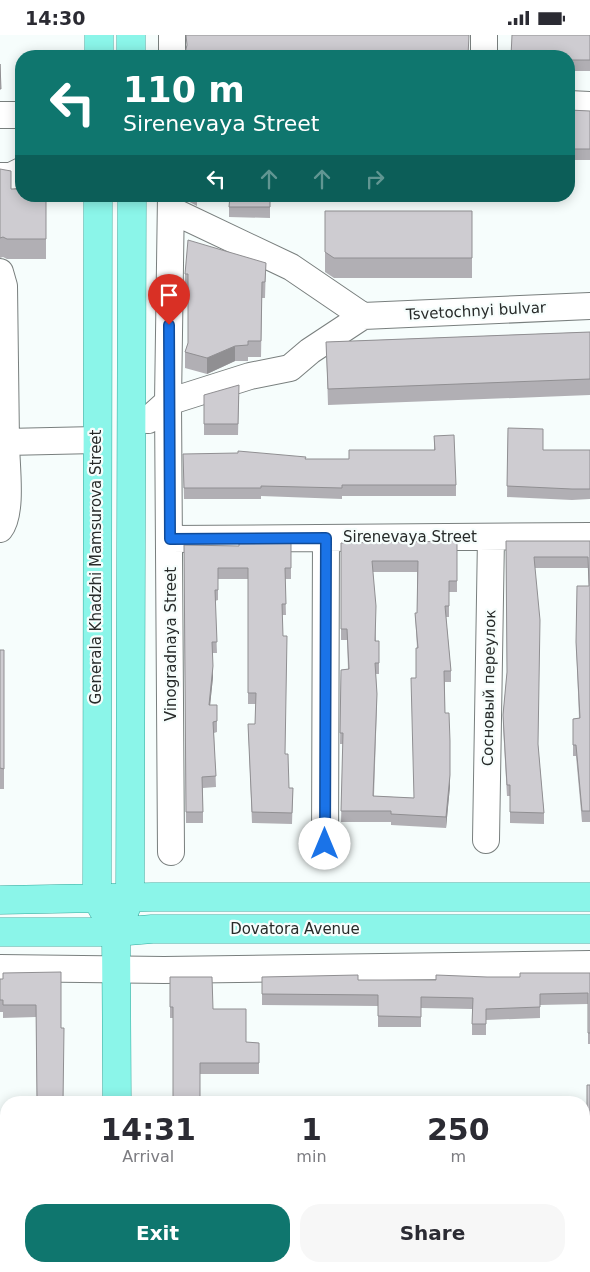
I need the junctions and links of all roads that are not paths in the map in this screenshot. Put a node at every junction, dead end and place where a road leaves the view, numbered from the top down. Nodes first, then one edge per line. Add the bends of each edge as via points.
1 (99, 35) edge
2 (131, 35) edge
3 (172, 35) edge
4 (484, 35) edge
5 (99, 50) edge
6 (131, 50) edge
7 (172, 50) edge
8 (484, 50) edge
9 (575, 104) edge
10 (590, 105) edge
11 (0, 115) edge
12 (15, 115) edge
13 (15, 174) edge
14 (0, 176) edge
15 (98, 202) edge
16 (132, 202) edge
17 (171, 203) edge
18 (0, 272) edge
19 (590, 306) edge
20 (363, 316) junction
21 (168, 402) junction
22 (131, 419) junction
23 (96, 440) junction
24 (3, 442) edge
25 (0, 529) edge
26 (590, 536) edge
27 (491, 537) junction
28 (326, 538) junction
29 (170, 539) junction
30 (130, 548) junction
31 (96, 549) junction
32 (486, 840) dead end
33 (325, 844) dead end
34 (171, 852) dead end
35 (590, 897) edge
36 (130, 898) junction
37 (97, 899) junction
38 (0, 900) edge
39 (590, 929) edge
40 (0, 932) edge
41 (116, 932) junction
42 (590, 964) edge
43 (0, 968) edge
44 (117, 969) junction
45 (117, 1096) edge

1 - 5 main road
2 - 6 main road
3 - 7 street
4 - 8 street
9 - 10 street
11 - 12 street
13 - 14 street
15 - 23 main road, Generala Khadzhi Mamsurova Street
16 - 22 main road, Generala Khadzhi Mamsurova Street
17 - 20 street via 291,267
17 - 21 street, Vinogradnaya Street
18 - 24 street via 4,286
19 - 20 street, Tsvetochnyi bulvar
20 - 21 street via 290,368 250,376
21 - 22 street via 148,419
21 - 29 street, Vinogradnaya Street
22 - 30 main road, Generala Khadzhi Mamsurova Street
23 - 24 street
23 - 31 main road, Generala Khadzhi Mamsurova Street
24 - 25 street via 7,507
26 - 27 street, Sirenevaya Street
27 - 28 street, Sirenevaya Street
27 - 32 street, Сосновый переулок
28 - 29 street, Sirenevaya Street
28 - 33 street
29 - 34 street, Vinogradnaya Street
30 - 31 main road
30 - 36 main road, Generala Khadzhi Mamsurova Street
31 - 37 main road, Generala Khadzhi Mamsurova Street
35 - 36 main road
36 - 37 main road
36 - 41 main road, Generala Khadzhi Mamsurova Street
37 - 38 main road
37 - 41 main road, Generala Khadzhi Mamsurova Street
39 - 41 main road, Dovatora Avenue via 152,929
40 - 41 main road, Dovatora Avenue
41 - 44 main road, Generala Khadzhi Mamsurova Street
42 - 44 street
43 - 44 street
44 - 45 main road, Generala Khadzhi Mamsurova Street

